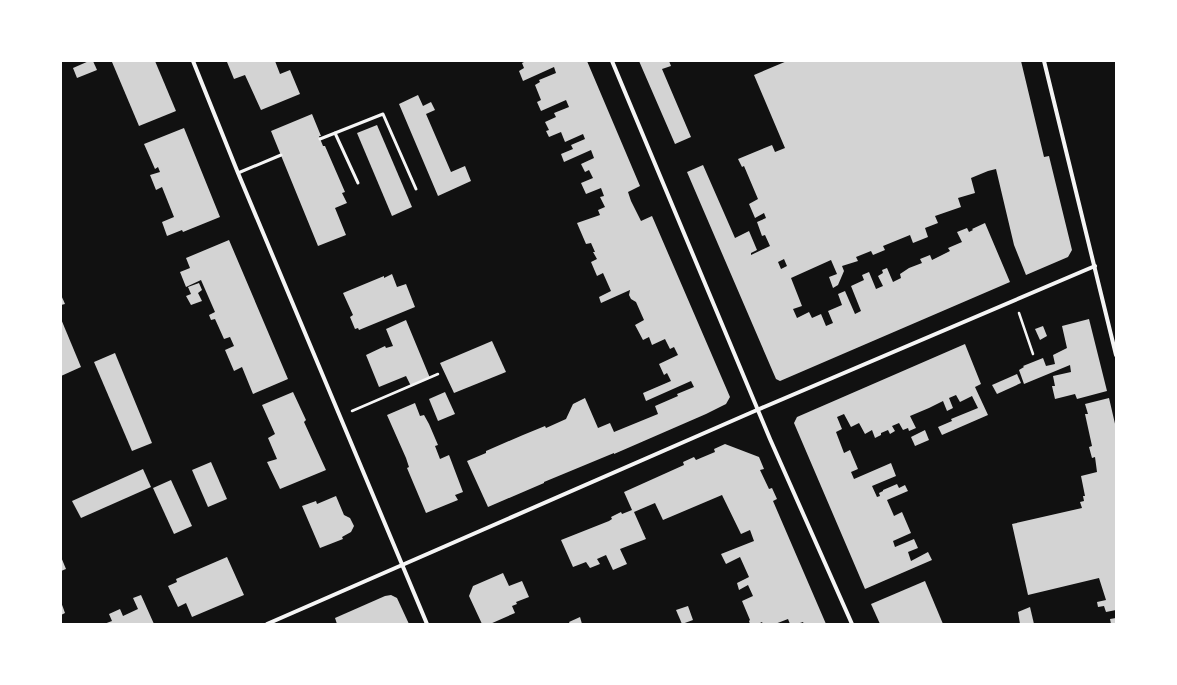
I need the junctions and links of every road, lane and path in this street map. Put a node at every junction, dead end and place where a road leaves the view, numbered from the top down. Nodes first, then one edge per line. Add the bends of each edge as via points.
1 (193, 61) edge
2 (612, 61) edge
3 (1044, 61) edge
4 (335, 133) junction
5 (320, 139) dead end
6 (281, 155) dead end
7 (238, 173) junction
8 (358, 183) dead end
9 (416, 189) dead end
10 (1095, 266) junction
11 (1015, 300) junction
12 (1033, 354) dead end
13 (1116, 355) edge
14 (438, 374) dead end
15 (757, 410) junction
16 (340, 416) junction
17 (402, 565) junction
18 (266, 624) edge
19 (427, 624) edge
20 (852, 624) edge

1 - 7 street
2 - 15 street
3 - 10 street
4 - 5 lane
4 - 8 lane
4 - 9 lane via 383,114
6 - 7 lane
7 - 16 street
10 - 11 street
10 - 13 street
11 - 12 path
11 - 15 street
14 - 16 path
15 - 17 street
15 - 20 street
16 - 17 street
17 - 18 street
17 - 19 street

